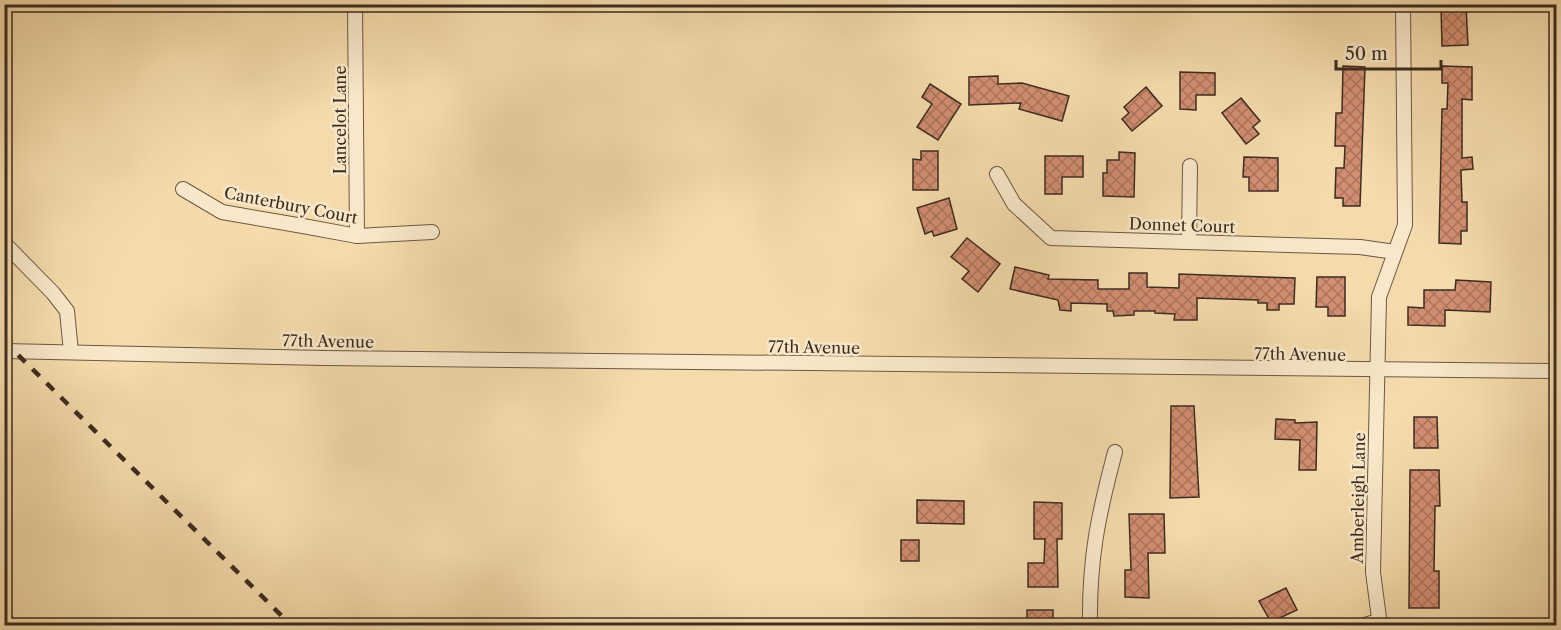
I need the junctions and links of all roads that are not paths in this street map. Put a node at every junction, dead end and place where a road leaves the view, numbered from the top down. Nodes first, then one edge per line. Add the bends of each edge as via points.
1 (355, 4) edge
2 (1402, 4) edge
3 (1190, 166) dead end
4 (997, 174) dead end
5 (183, 189) dead end
6 (432, 232) dead end
7 (357, 236) junction
8 (1189, 242) junction
9 (4, 243) edge
10 (1395, 252) junction
11 (4, 351) edge
12 (71, 352) junction
13 (1377, 371) junction
14 (1557, 371) edge
15 (1116, 452) dead end
16 (4, 618) edge
17 (1379, 623) edge
18 (11, 626) edge
19 (1090, 626) edge
20 (1362, 626) edge

1 - 7 street, Lancelot Lane
2 - 10 street, Amberleigh Lane via 1405,225
3 - 8 street
4 - 8 street, Donnet Court via 1014,204 1052,238
5 - 7 street, Canterbury Court via 222,212
6 - 7 street, Canterbury Court
8 - 10 street, Donnet Court via 1360,247
9 - 12 street via 67,311
10 - 13 street, Amberleigh Lane via 1379,297
11 - 12 street, 77th Avenue
12 - 13 street, 77th Avenue
13 - 14 street, 77th Avenue
13 - 17 street, Amberleigh Lane via 1373,572
15 - 19 street via 1097,521
16 - 18 street
17 - 20 street

